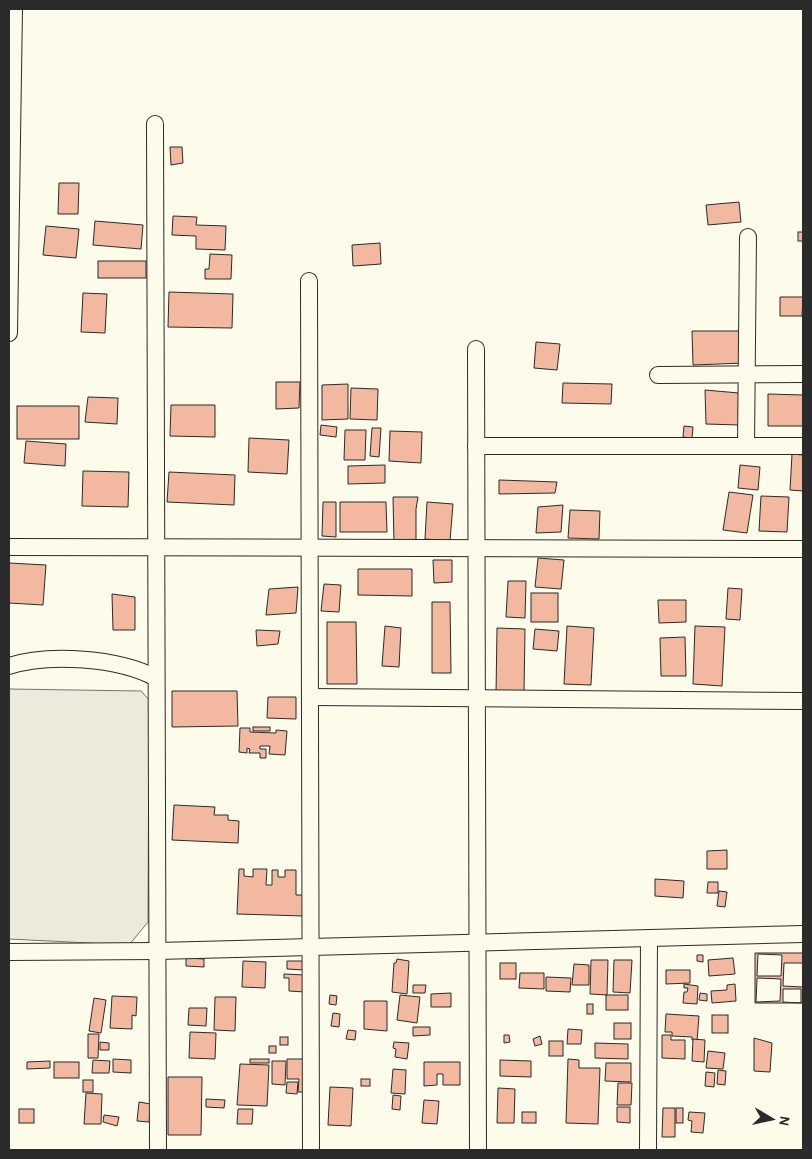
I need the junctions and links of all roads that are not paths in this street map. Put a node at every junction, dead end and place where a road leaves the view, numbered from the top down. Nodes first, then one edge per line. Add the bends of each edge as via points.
1 (14, 9) edge
2 (154, 124) dead end
3 (748, 237) dead end
4 (310, 281) dead end
5 (9, 332) edge
6 (476, 349) dead end
7 (658, 374) dead end
8 (746, 374) junction
9 (803, 374) edge
10 (476, 446) junction
11 (746, 446) junction
12 (803, 446) edge
13 (9, 547) edge
14 (156, 548) junction
15 (310, 548) junction
16 (476, 548) junction
17 (803, 549) edge
18 (9, 666) edge
19 (156, 678) junction
20 (310, 697) junction
21 (477, 698) junction
22 (803, 701) edge
23 (803, 934) edge
24 (649, 938) junction
25 (478, 941) junction
26 (310, 946) junction
27 (157, 951) junction
28 (9, 952) edge
29 (158, 1150) edge
30 (311, 1150) edge
31 (478, 1150) edge
32 (648, 1150) edge

1 - 5 street
2 - 14 street
3 - 8 street
4 - 15 street
6 - 10 street
7 - 8 street
8 - 9 street
8 - 11 street
10 - 11 street
10 - 16 street
11 - 12 street
13 - 14 street
14 - 15 street
14 - 19 street
15 - 16 street
15 - 20 street
16 - 17 street
16 - 21 street
18 - 19 street via 43,659 113,663 139,669
19 - 27 street
20 - 21 street
20 - 26 street
21 - 22 street
21 - 25 street
23 - 24 street
24 - 25 street
24 - 32 street
25 - 26 street
25 - 31 street
26 - 27 street
26 - 30 street
27 - 28 street
27 - 29 street

